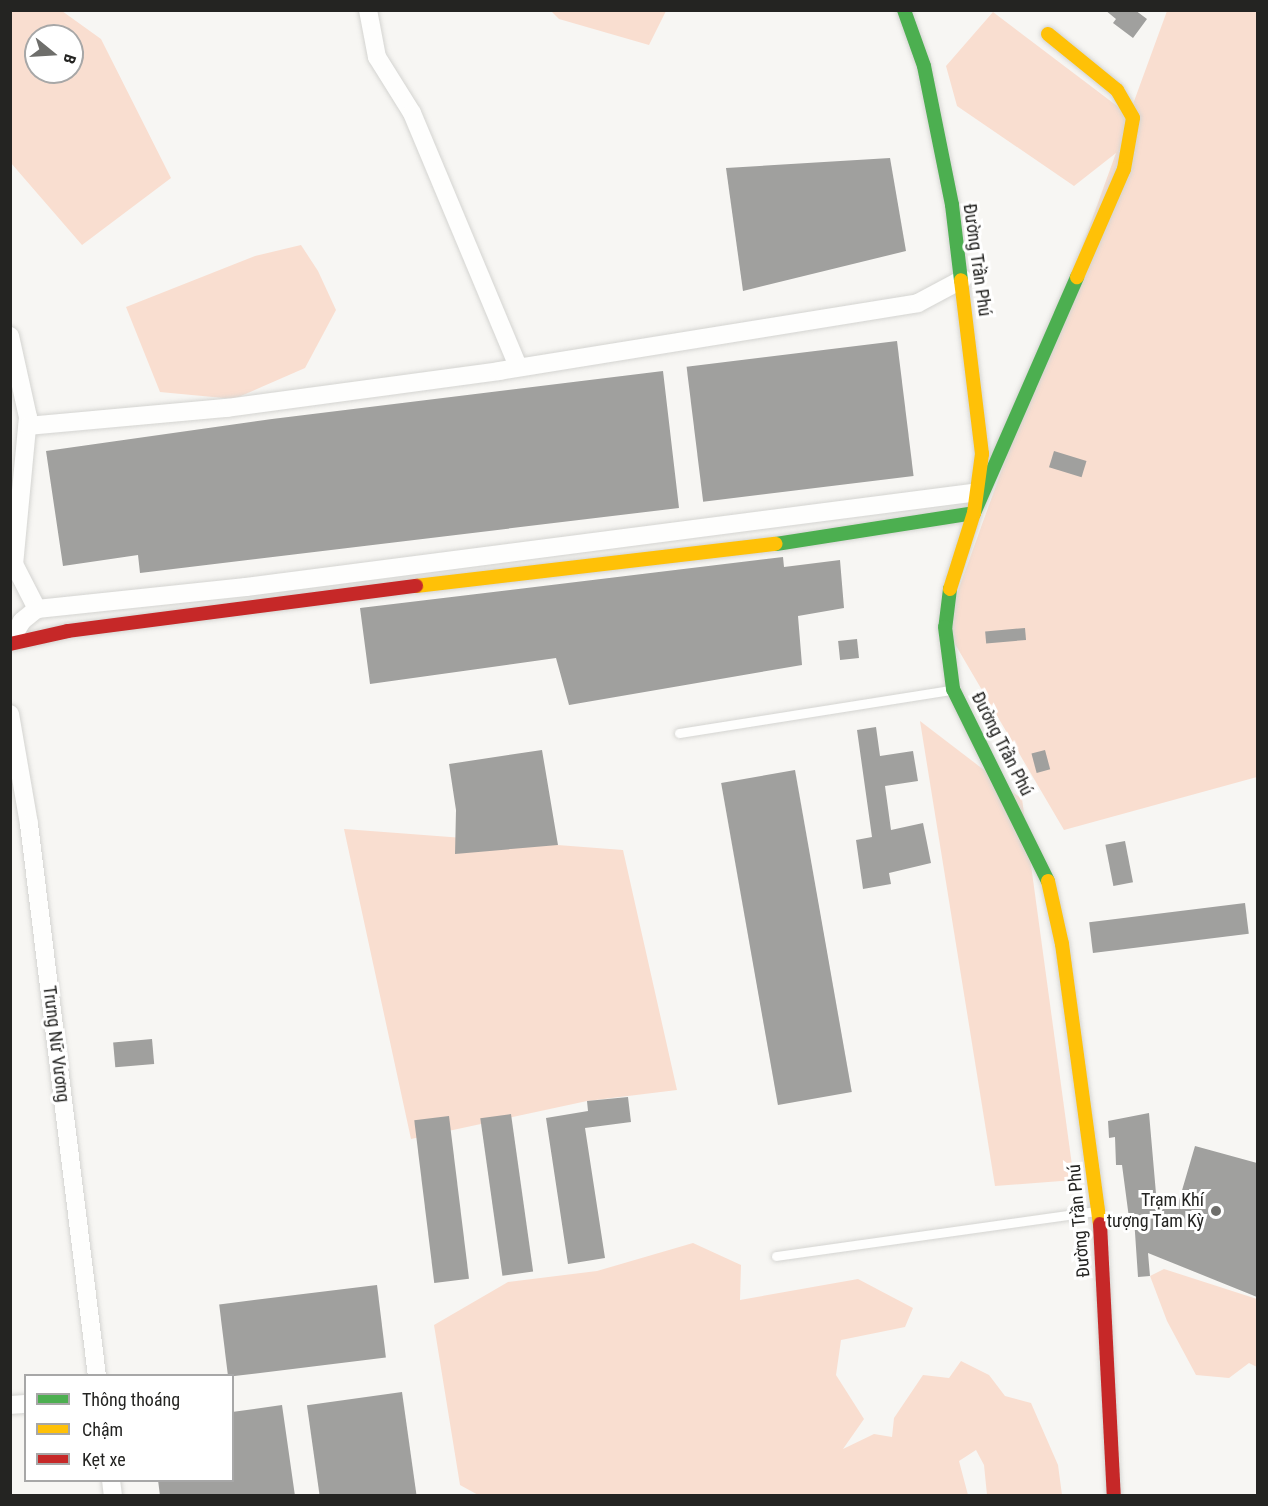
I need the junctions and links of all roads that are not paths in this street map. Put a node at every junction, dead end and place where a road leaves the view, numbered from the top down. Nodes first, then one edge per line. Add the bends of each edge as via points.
1 (368, 10) edge
2 (904, 10) edge
3 (1047, 34) dead end
4 (963, 279) junction
5 (10, 336) edge
6 (518, 367) junction
7 (28, 426) junction
8 (978, 492) junction
9 (974, 513) junction
10 (37, 609) junction
11 (10, 643) edge
12 (953, 689) junction
13 (10, 714) edge
14 (679, 733) dead end
15 (1099, 1210) junction
16 (776, 1256) dead end
17 (97, 1374) edge
18 (1114, 1496) edge

1 - 6 street via 377,57 412,113
2 - 4 main road, Đường Trần Phú via 924,66
3 - 9 main road via 1118,90 1133,118 1124,169
4 - 6 street via 918,303
4 - 8 main road, Đường Trần Phú via 982,454
5 - 7 street via 27,400
6 - 7 street via 227,408
7 - 10 street via 14,564
8 - 9 main road, Đường Trần Phú
8 - 10 street via 246,587
9 - 11 main road via 756,547 562,567 68,631
9 - 12 main road, Đường Trần Phú via 951,580 947,616
10 - 11 street via 22,621
12 - 14 lane
12 - 15 main road, Đường Trần Phú via 1045,870 1062,944
13 - 17 street, Trưng Nữ Vương via 28,824
15 - 16 lane
15 - 18 main road, Đường Trần Phú

